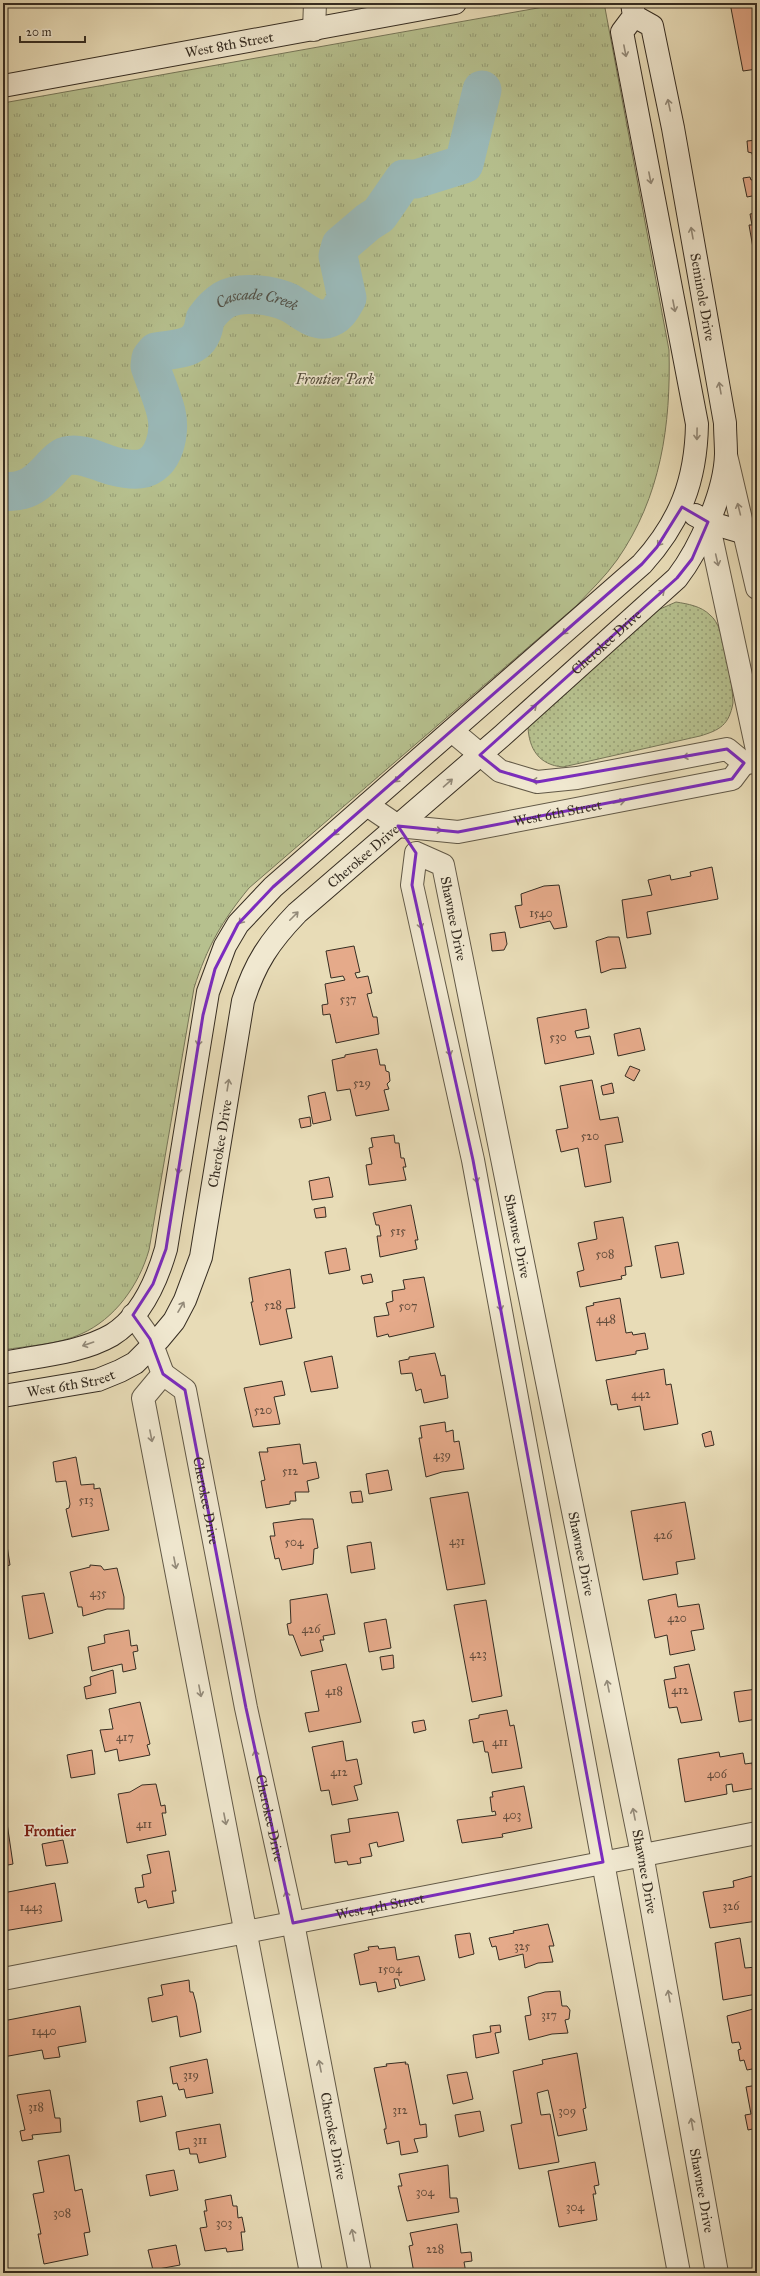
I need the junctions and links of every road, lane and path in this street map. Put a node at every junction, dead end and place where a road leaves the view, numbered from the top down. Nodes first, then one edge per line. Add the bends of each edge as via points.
1 (315, 3) edge
2 (455, 3) edge
3 (633, 10) edge
4 (314, 30) junction
5 (3, 86) edge
6 (726, 455) junction
7 (682, 508) junction
8 (708, 522) junction
9 (745, 532) junction
10 (757, 588) edge
11 (452, 731) junction
12 (480, 755) junction
13 (753, 758) edge
14 (367, 805) junction
15 (398, 826) junction
16 (416, 853) junction
17 (128, 1321) junction
18 (153, 1346) junction
19 (3, 1363) edge
20 (135, 1363) joint
21 (163, 1374) junction
22 (3, 1396) edge
23 (757, 1833) edge
24 (642, 1854) junction
25 (603, 1862) junction
26 (293, 1922) junction
27 (246, 1932) junction
28 (3, 1979) edge
29 (311, 2273) edge
30 (360, 2273) edge
31 (679, 2273) edge
32 (717, 2273) edge

1 - 4 street
2 - 4 street, West 8th Street
6 -> 3 street, Seminole Drive via 723,406 672,120 652,26
3 -> 7 street, Seminole Drive via 622,32 697,424 692,469
4 - 5 street, West 8th Street
6 - 8 street, Cherokee Drive via 723,476
9 -> 6 street, Seminole Drive
7 - 8 street
7 -> 11 street via 657,547 642,564
8 - 9 street
12 -> 8 street, Cherokee Drive via 677,578 692,559
8 -> 13 street
9 - 10 street, Seminole Drive
11 - 12 street
11 -> 14 street
13 -> 12 street via 727,749 570,779 537,782 500,771
15 -> 12 street, Cherokee Drive
15 -> 13 street, West 6th Street via 458,832 540,817 732,779
14 - 15 street, West 6th Street
14 -> 17 street via 254,906 238,924 225,946 215,969 205,1008 166,1249 153,1284
15 - 16 street
18 -> 15 street, Cherokee Drive via 174,1321 201,1257 239,1022 247,988 257,963 268,945 297,913
24 -> 16 street, Shawnee Drive via 443,865
16 -> 25 street via 412,885 473,1160
17 - 18 street
17 -> 19 street via 112,1335 88,1345
18 - 20 street, Cherokee Drive
18 - 21 street
20 - 22 street, West 6th Street via 98,1380
26 -> 21 street, Cherokee Drive via 246,1708 185,1390
21 -> 27 street via 144,1398
23 - 24 street, West 4th Street
24 - 25 street, West 4th Street
32 -> 24 street, Shawnee Drive
25 - 26 street, West 4th Street
25 - 31 street
26 - 27 street, West 4th Street
30 -> 26 street, Cherokee Drive
27 - 28 street, West 4th Street
27 - 29 street

